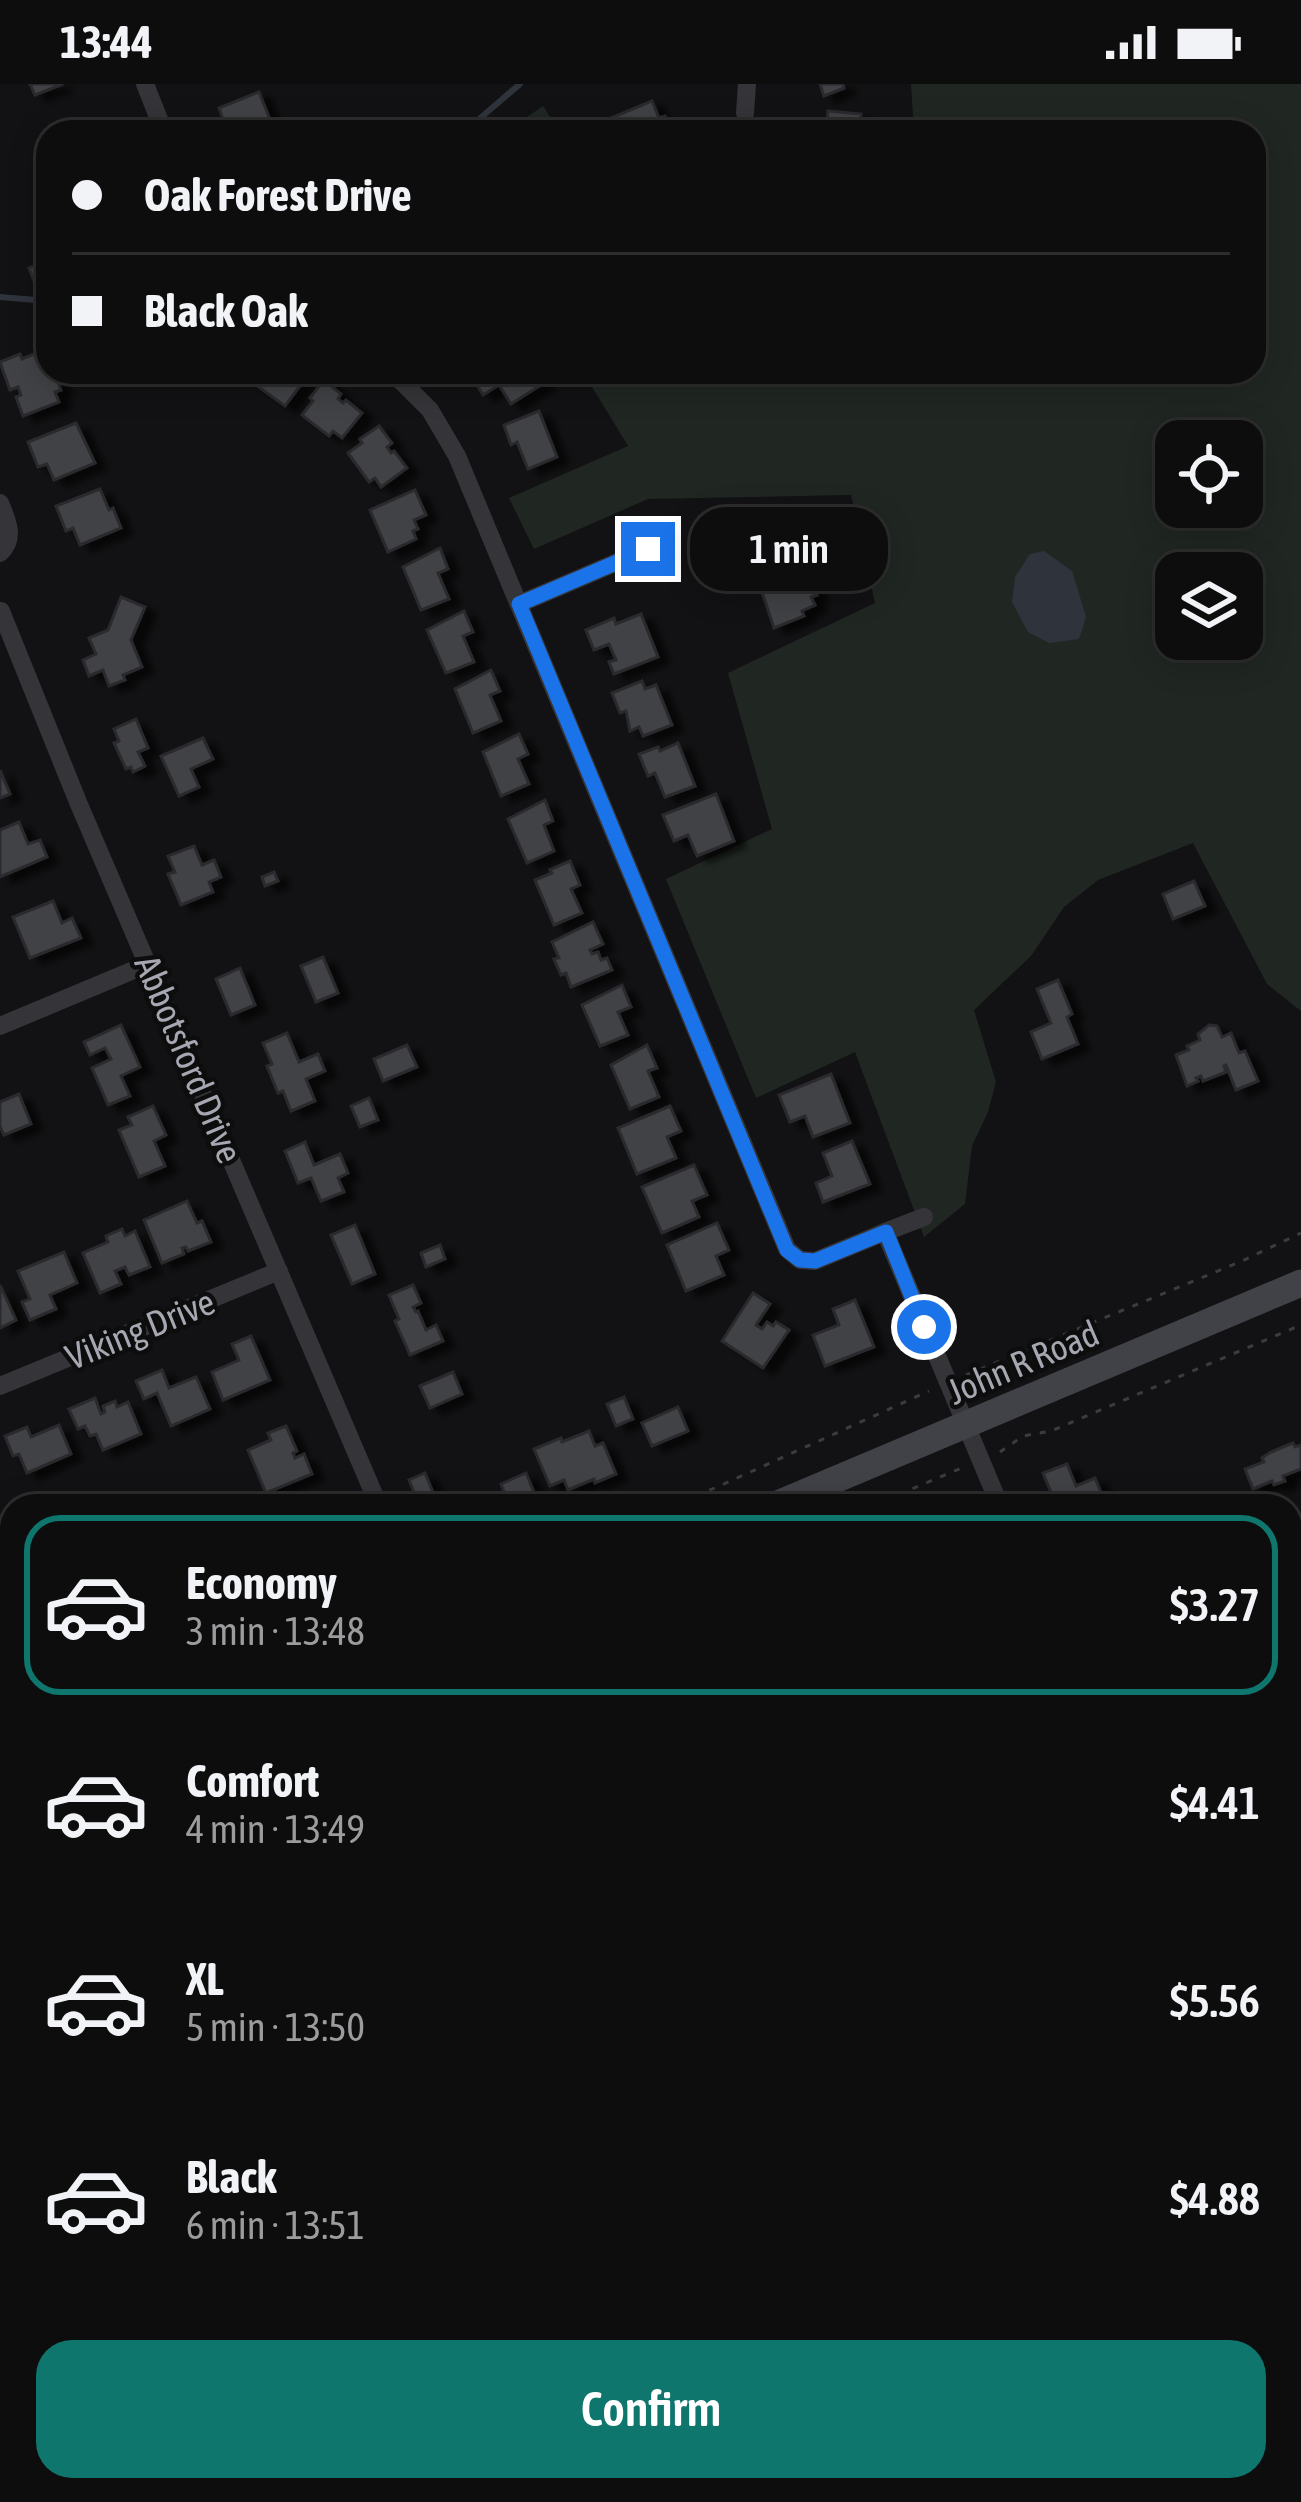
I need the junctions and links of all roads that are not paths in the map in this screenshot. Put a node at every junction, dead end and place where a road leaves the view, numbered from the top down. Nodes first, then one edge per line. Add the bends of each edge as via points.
1 (145, 84) edge
2 (747, 84) edge
3 (745, 113) dead end
4 (159, 120) edge
5 (404, 384) edge
6 (0, 502) edge
7 (648, 549) dead end
8 (0, 553) edge
9 (519, 604) junction
10 (1, 611) edge
11 (148, 964) junction
12 (0, 1026) edge
13 (924, 1217) dead end
14 (886, 1232) junction
15 (280, 1271) junction
16 (1301, 1283) edge
17 (0, 1386) edge
18 (965, 1425) junction
19 (375, 1494) edge
20 (801, 1494) edge
21 (995, 1494) edge

1 - 4 street
2 - 3 street
5 - 9 street via 458,456
6 - 8 street via 10,537
7 - 9 street
9 - 14 street via 787,1250 815,1261
10 - 11 street, Abbotsford Drive
11 - 12 street
11 - 15 street, Abbotsford Drive
13 - 14 street
14 - 18 street
15 - 17 street, Viking Drive
15 - 19 street, Abbotsford Drive
16 - 18 main road, John R Road
18 - 20 main road, John R Road
18 - 21 street

